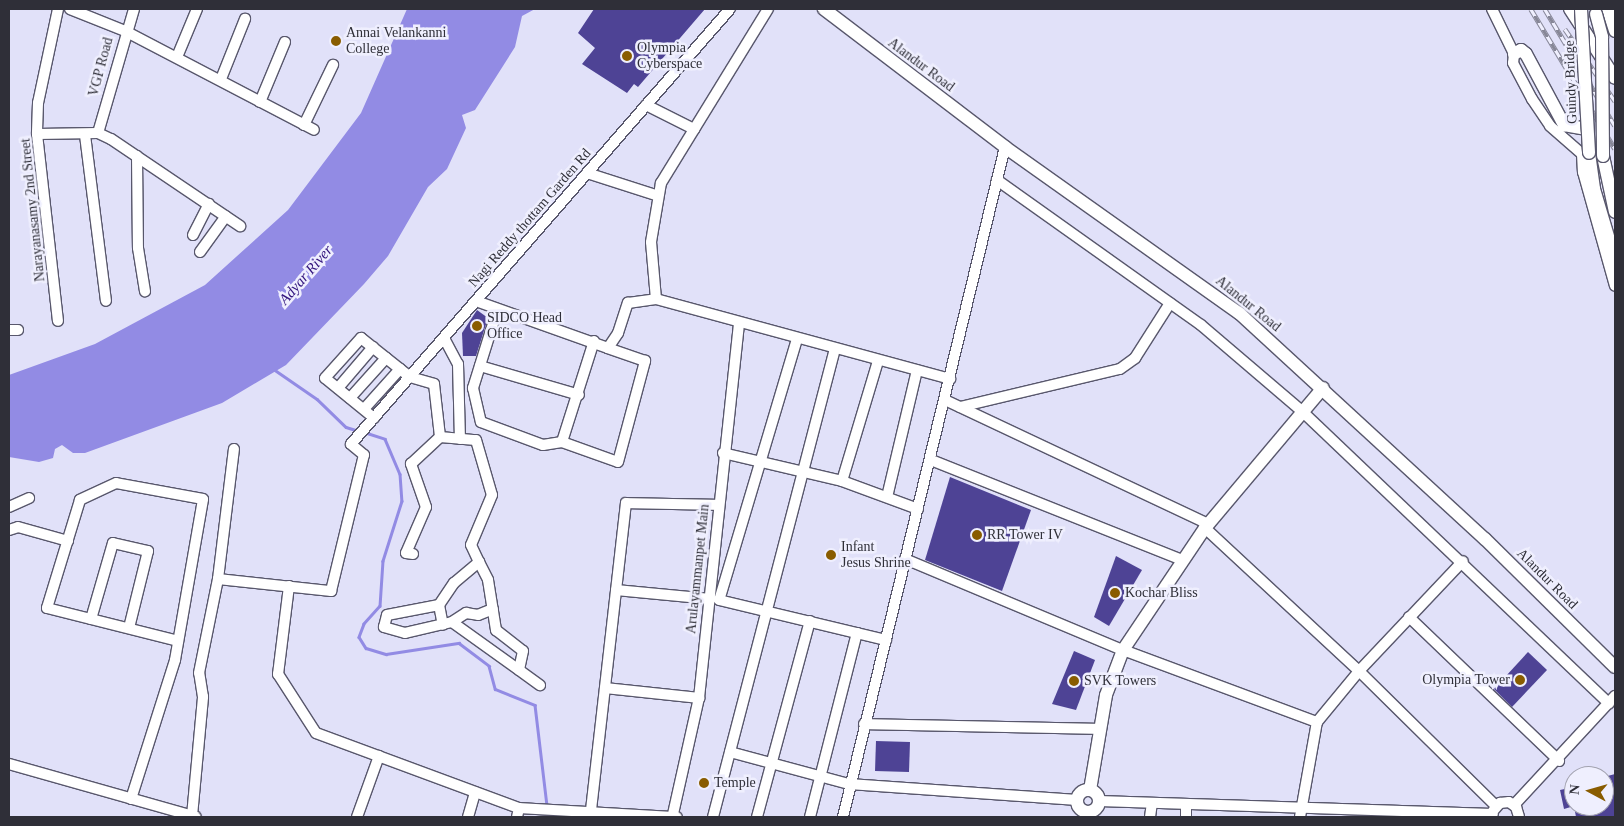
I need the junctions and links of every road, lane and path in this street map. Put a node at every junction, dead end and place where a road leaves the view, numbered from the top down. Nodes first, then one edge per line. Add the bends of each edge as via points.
1 (58, 9) edge
2 (70, 9) edge
3 (134, 9) edge
4 (197, 9) edge
5 (730, 9) edge
6 (768, 9) edge
7 (824, 9) edge
8 (1492, 9) edge
9 (1570, 9) edge
10 (1581, 9) edge
11 (1608, 9) edge
12 (1596, 12) edge
13 (245, 19) dead end
14 (125, 31) junction
15 (1615, 31) edge
16 (285, 42) dead end
17 (1514, 54) junction
18 (177, 57) junction
19 (333, 65) dead end
20 (1615, 78) edge
21 (221, 79) junction
22 (260, 102) junction
23 (646, 104) junction
24 (304, 125) junction
25 (694, 129) junction
26 (1587, 129) junction
27 (314, 130) dead end
28 (37, 134) junction
29 (98, 134) junction
30 (85, 135) junction
31 (1005, 147) junction
32 (137, 156) junction
33 (587, 173) junction
34 (997, 180) junction
35 (656, 194) junction
36 (209, 204) junction
37 (1615, 212) edge
38 (226, 216) junction
39 (240, 226) dead end
40 (193, 235) dead end
41 (200, 252) dead end
42 (1615, 260) edge
43 (1615, 286) edge
44 (145, 291) dead end
45 (656, 299) junction
46 (106, 301) dead end
47 (476, 301) junction
48 (1170, 303) junction
49 (497, 311) junction
50 (58, 321) dead end
51 (739, 324) junction
52 (444, 338) junction
53 (797, 339) junction
54 (594, 341) junction
55 (373, 347) junction
56 (608, 348) junction
57 (835, 349) junction
58 (386, 358) junction
59 (878, 361) junction
60 (480, 366) junction
61 (400, 369) junction
62 (917, 370) junction
63 (410, 377) junction
64 (950, 379) junction
65 (338, 388) junction
66 (1323, 388) junction
67 (579, 395) junction
68 (350, 398) junction
69 (945, 400) junction
70 (960, 407) junction
71 (364, 409) junction
72 (1304, 413) junction
73 (374, 418) junction
74 (440, 437) junction
75 (460, 439) junction
76 (562, 442) junction
77 (234, 449) dead end
78 (723, 453) junction
79 (931, 460) junction
80 (761, 461) junction
81 (804, 471) junction
82 (842, 482) junction
83 (887, 497) junction
84 (29, 498) dead end
85 (719, 505) junction
86 (9, 507) edge
87 (918, 509) junction
88 (1206, 526) junction
89 (9, 530) edge
90 (68, 541) junction
91 (413, 554) dead end
92 (905, 559) junction
93 (1182, 560) junction
94 (1464, 561) junction
95 (479, 562) junction
96 (218, 579) junction
97 (289, 586) junction
98 (616, 590) junction
99 (715, 600) junction
100 (439, 605) junction
101 (493, 609) junction
102 (768, 612) junction
103 (1409, 616) junction
104 (91, 619) junction
105 (810, 621) junction
106 (448, 623) junction
107 (129, 628) junction
108 (857, 633) junction
109 (886, 640) junction
110 (178, 641) junction
111 (1123, 650) junction
112 (1615, 667) edge
113 (519, 670) junction
114 (1359, 670) junction
115 (540, 685) dead end
116 (605, 688) junction
117 (699, 698) junction
118 (1612, 700) edge
119 (1318, 722) junction
120 (864, 724) junction
121 (1099, 729) junction
122 (730, 752) junction
123 (379, 756) junction
124 (1559, 761) junction
125 (772, 763) junction
126 (9, 764) edge
127 (822, 776) junction
128 (850, 784) junction
129 (1090, 790) junction
130 (475, 792) junction
131 (131, 799) junction
132 (1077, 800) junction
133 (1152, 803) junction
134 (1186, 804) junction
135 (1514, 805) junction
136 (591, 810) junction
137 (1091, 811) edge
138 (518, 813) edge
139 (1300, 813) edge
140 (1494, 813) edge
141 (622, 815) edge
142 (671, 816) edge
143 (194, 817) edge
144 (357, 817) edge
145 (468, 817) edge
146 (713, 817) edge
147 (757, 817) edge
148 (810, 817) edge
149 (843, 817) edge
150 (1150, 817) edge
151 (1186, 817) edge
152 (1518, 817) edge

1 - 28 street, Narayanasamy 2nd Street via 38,103
2 - 14 street
3 - 14 street, VGP Road
4 - 18 street
5 - 23 street, Nagi Reddy thottam Garden Rd
6 - 25 street
7 - 31 main road, Alandur Road
8 - 17 street
9 - 20 main road
10 - 26 main road, Guindy Bridge, bridge
11 - 15 main road
12 - 37 main road, bridge via 1602,37 1603,156
13 - 21 street
14 - 18 street
14 - 29 street, VGP Road
16 - 22 street
17 - 26 main road via 1521,50 1526,54 1555,114 1564,125
17 - 43 street via 1513,63 1550,126 1582,154 1583,172
18 - 21 street
19 - 24 street
21 - 22 street
22 - 24 street
23 - 25 street
23 - 33 street, Nagi Reddy thottam Garden Rd
24 - 27 street
25 - 35 street
26 - 42 main road, Guindy Bridge, bridge via 1594,189
28 - 30 street
28 - 50 street, Narayanasamy 2nd Street
29 - 30 street
29 - 32 street
30 - 46 street
31 - 34 street
31 - 66 main road, Alandur Road via 1239,313
32 - 36 street
32 - 44 street via 138,248
33 - 35 street
33 - 47 street, Nagi Reddy thottam Garden Rd
34 - 48 street
34 - 64 street
35 - 45 street via 651,242
36 - 38 street
36 - 40 street
38 - 39 street
38 - 41 street
45 - 51 street
45 - 56 street via 628,303 618,333
47 - 49 street
47 - 52 street, Nagi Reddy thottam Garden Rd
48 - 70 street via 1135,358 1120,369
48 - 72 street
49 - 54 street
49 - 60 street
51 - 53 street
51 - 78 street, Arulayammanpet Main
52 - 63 street, Nagi Reddy thottam Garden Rd
52 - 75 street via 458,364
53 - 57 street
53 - 80 street
54 - 56 street
54 - 67 street
55 - 58 street
55 - 65 street
55 - 65 street via 361,338 325,378
56 - 76 street via 645,360 618,462
57 - 59 street
57 - 81 street
58 - 61 street
58 - 68 street
59 - 62 street
59 - 82 street
60 - 67 street
60 - 76 street via 473,388 481,422 543,445
61 - 63 street
61 - 71 street
62 - 64 street
62 - 83 street
63 - 73 street, Nagi Reddy thottam Garden Rd
63 - 74 street via 434,384
64 - 69 street
65 - 68 street
66 - 72 main road
66 - 112 main road, Alandur Road
67 - 76 street
68 - 71 street
69 - 70 street
69 - 79 street
70 - 88 street
71 - 73 street
72 - 88 main road
72 - 94 street via 1388,495
73 - 97 street, Nagi Reddy thottam Garden Rd via 352,444 364,455 331,591
74 - 75 street
74 - 91 street via 411,464 426,507 406,553
75 - 95 street via 476,440 492,495 471,545
77 - 96 street
78 - 80 street
78 - 85 street, Arulayammanpet Main
79 - 87 street
79 - 93 street
80 - 81 street
80 - 99 street
81 - 82 street
81 - 102 street
82 - 83 street
83 - 87 street
84 - 86 street
85 - 98 street via 626,503
85 - 99 street, Arulayammanpet Main
87 - 92 street
88 - 93 main road
88 - 114 street
89 - 90 street via 18,527
90 - 104 street via 47,608
90 - 110 street via 80,500 116,483 203,499
92 - 109 street
92 - 111 street
93 - 111 main road
94 - 103 street
94 - 118 street
95 - 100 street via 454,583
95 - 101 street via 488,580
96 - 97 street
96 - 143 street via 199,673 203,697
97 - 123 street via 278,674 316,733
98 - 99 street
98 - 116 street
99 - 102 street
99 - 117 street, Arulayammanpet Main
100 - 106 street
100 - 106 street via 387,615 384,627 405,633
101 - 106 street via 478,615 466,613
101 - 113 street via 496,630 523,651
102 - 105 street
102 - 122 street
103 - 114 street
103 - 124 street
104 - 107 street
104 - 107 street via 113,543 148,551
105 - 108 street
105 - 125 street
106 - 113 street
107 - 110 street
108 - 109 street
108 - 127 street
109 - 120 street
110 - 131 street via 175,660
111 - 119 street
111 - 121 main road via 1106,695
113 - 115 street
114 - 119 street
114 - 140 street
116 - 117 street
116 - 136 street
117 - 142 street, Arulayammanpet Main
118 - 124 street
119 - 139 street
120 - 121 street
120 - 128 street
121 - 129 main road
122 - 125 street
122 - 146 street
123 - 130 street
123 - 144 street
124 - 135 street
125 - 127 street
125 - 147 street
126 - 131 street
127 - 128 street
127 - 148 street
128 - 132 street
128 - 149 street
129 - 132 main road via 1081,792
129 - 137 main road
130 - 138 street
130 - 145 street
131 - 143 street
132 - 137 main road
133 - 134 street
133 - 137 street
133 - 150 street
134 - 139 street
134 - 151 street
135 - 140 street via 1504,802
135 - 152 street
136 - 138 street
136 - 141 street
139 - 140 street
141 - 142 street

